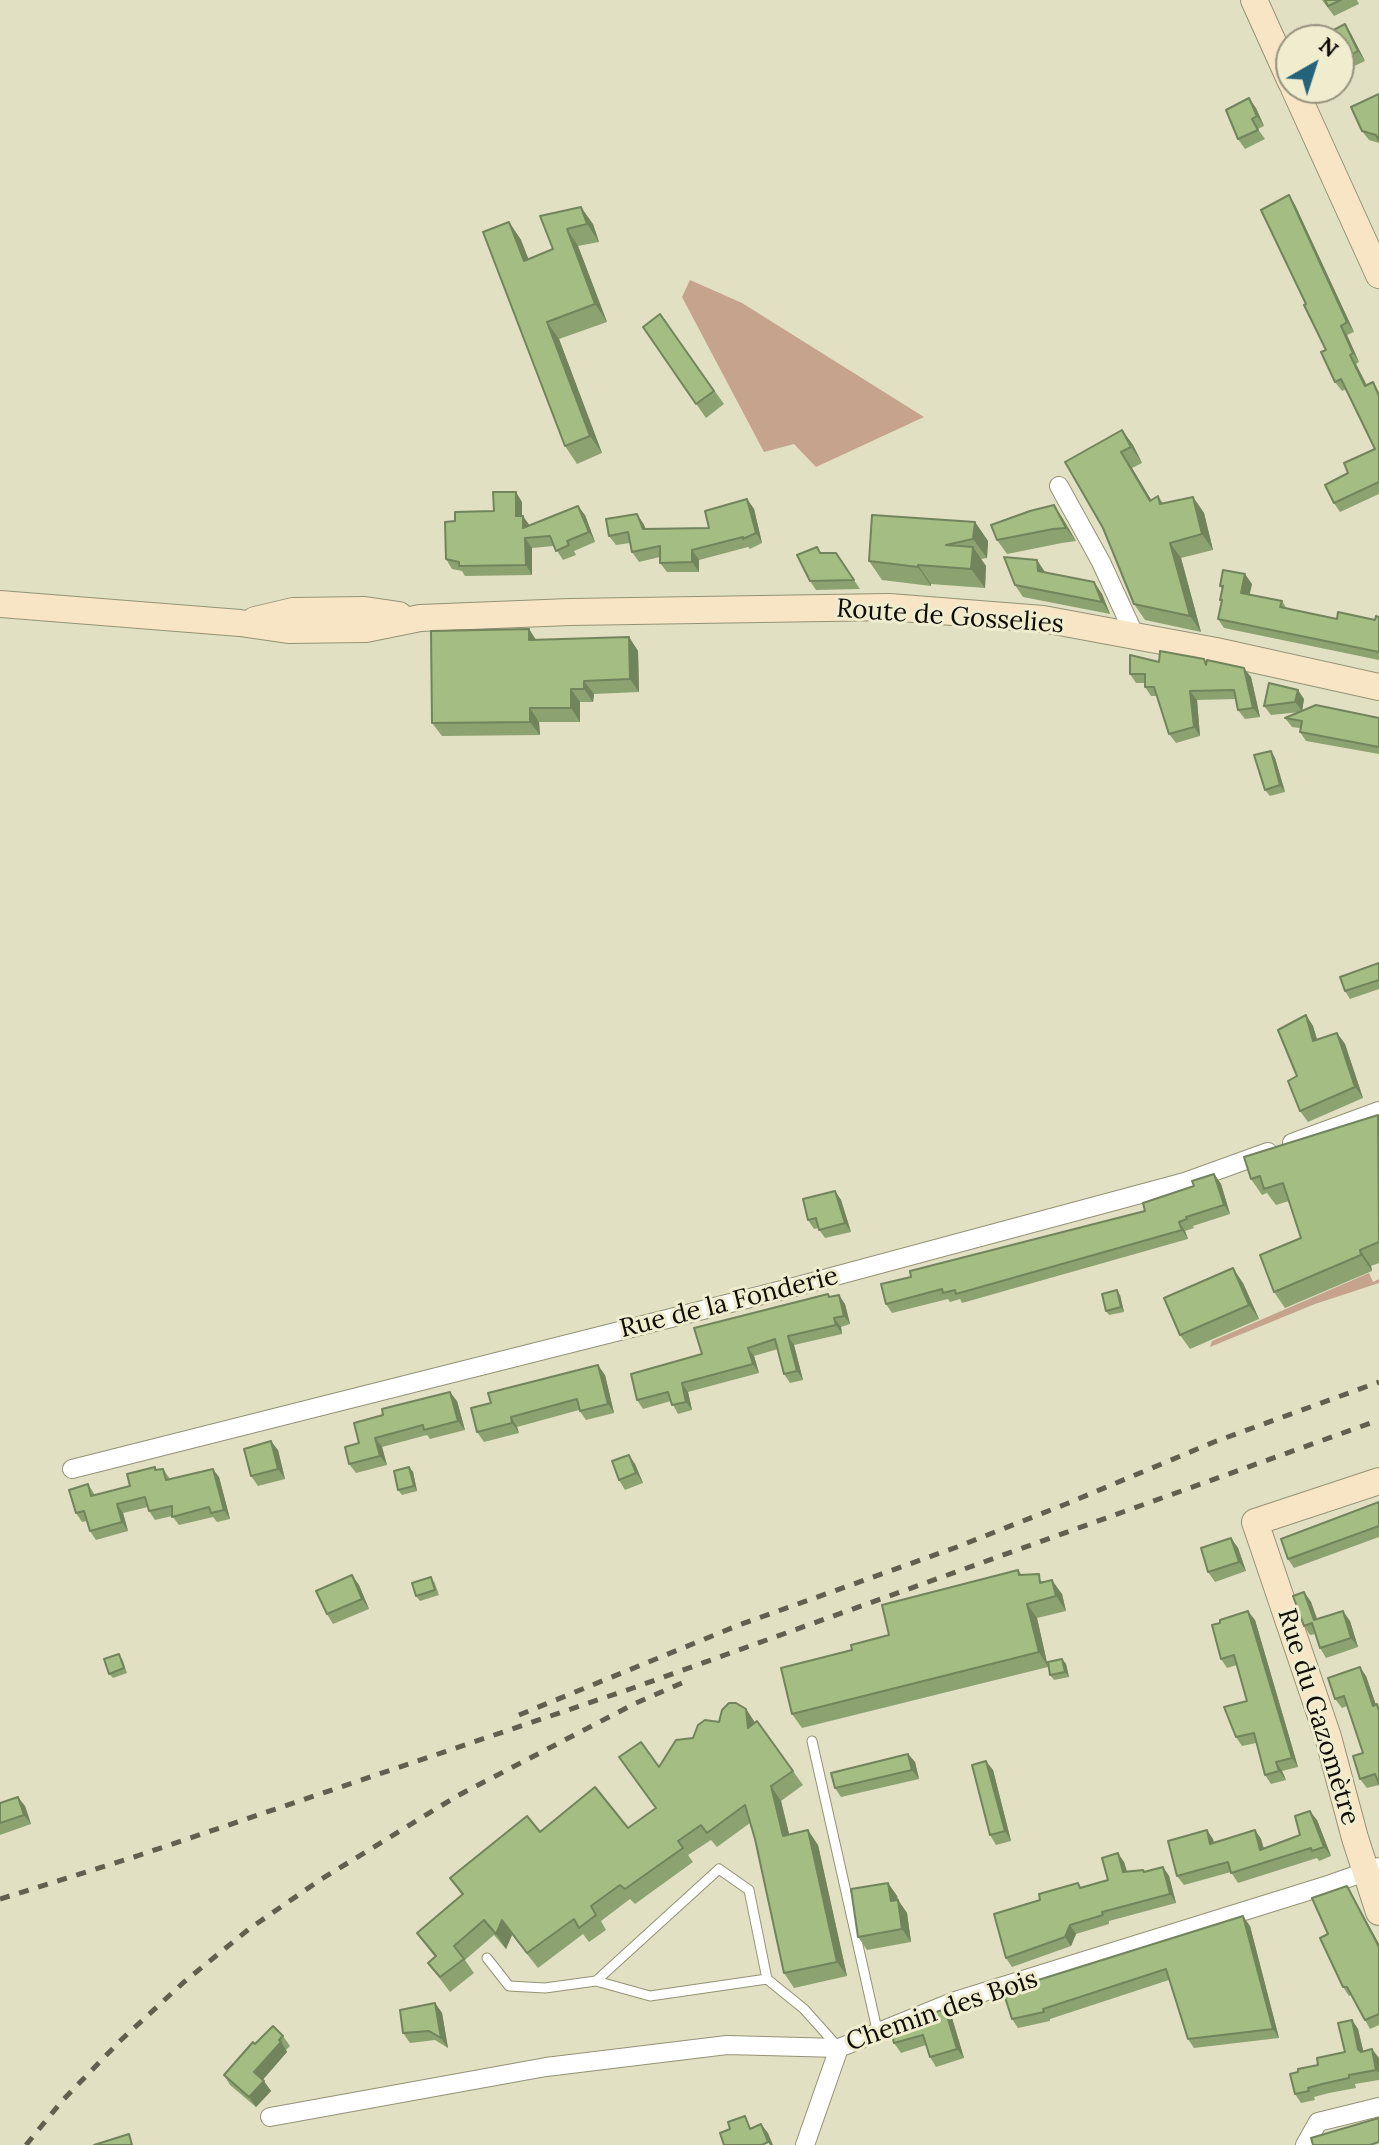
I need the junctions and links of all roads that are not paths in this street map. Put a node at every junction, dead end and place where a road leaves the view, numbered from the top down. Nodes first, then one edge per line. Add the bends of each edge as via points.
1 (1254, 0) edge
2 (1275, 47) edge
3 (1301, 104) edge
4 (1379, 275) edge
5 (1059, 486) dead end
6 (0, 604) edge
7 (1135, 636) junction
8 (1379, 687) edge
9 (1379, 1111) edge
10 (72, 1469) dead end
11 (1379, 1481) edge
12 (812, 1741) dead end
13 (1372, 1869) edge
14 (1379, 1912) edge
15 (487, 1958) dead end
16 (767, 1979) junction
17 (596, 1981) junction
18 (878, 2034) junction
19 (839, 2048) junction
20 (1379, 2107) edge
21 (270, 2117) dead end
22 (805, 2145) edge
23 (1305, 2145) edge

1 - 2 main road
3 - 4 main road
5 - 7 street
6 - 7 main road, Route de Gosselies via 288,630 570,612 889,607 1043,619
7 - 8 main road, Route de Gosselies
9 - 10 street, Rue de la Fonderie via 1185,1182 798,1286
11 - 13 main road, Rue du Gazomètre via 1255,1522
12 - 18 lane
13 - 14 main road, Rue du Gazomètre
13 - 18 street, Chemin des Bois via 955,2001
15 - 17 lane via 509,1986 545,1988
16 - 17 lane via 650,1996
16 - 17 lane via 749,1890 719,1869
16 - 19 lane
18 - 19 street, Chemin des Bois
19 - 21 street, Chemin des Bois via 727,2045 546,2067
19 - 22 street
20 - 23 street via 1318,2122

